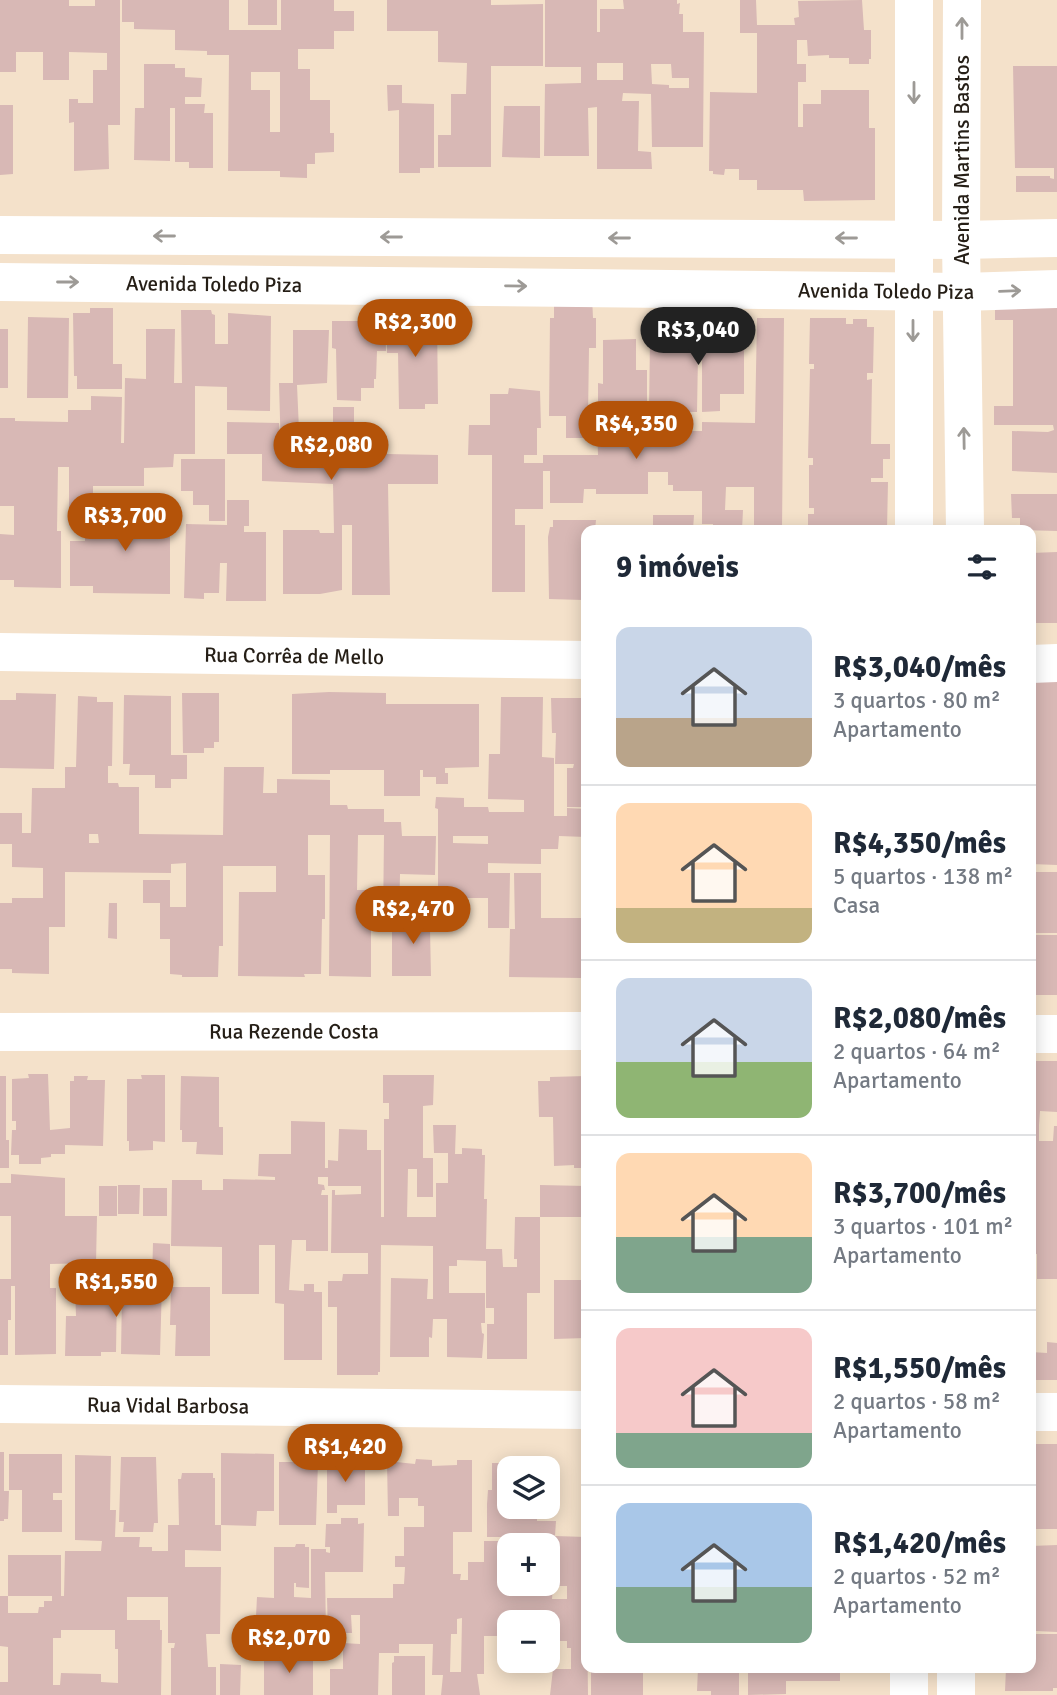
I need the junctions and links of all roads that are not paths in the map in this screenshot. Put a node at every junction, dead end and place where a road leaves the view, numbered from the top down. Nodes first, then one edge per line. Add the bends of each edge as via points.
1 (914, 0) edge
2 (962, 0) edge
3 (0, 235) edge
4 (444, 237) junction
5 (1057, 238) edge
6 (915, 239) junction
7 (961, 240) junction
8 (0, 282) edge
9 (444, 285) junction
10 (1057, 289) edge
11 (913, 291) junction
12 (963, 292) junction
13 (963, 379) junction
14 (913, 382) junction
15 (965, 485) junction
16 (914, 487) junction
17 (914, 525) edge
18 (965, 525) edge
19 (0, 652) edge
20 (581, 660) edge
21 (1057, 663) edge
22 (1036, 664) edge
23 (581, 1031) edge
24 (0, 1032) edge
25 (1036, 1034) edge
26 (1057, 1034) edge
27 (0, 1404) edge
28 (581, 1410) edge
29 (1036, 1412) edge
30 (1057, 1412) edge
31 (909, 1673) edge
32 (956, 1673) edge
33 (909, 1695) edge
34 (956, 1695) edge

1 -> 6 street
7 -> 2 street, Avenida Martins Bastos
4 -> 3 street
6 -> 4 street
4 - 9 street
5 - 7 street
6 - 7 street
6 - 11 street
7 - 12 street, Avenida Martins Bastos
8 -> 9 street, Avenida Toledo Piza
9 -> 11 street, Avenida Toledo Piza
12 -> 10 street, Avenida Toledo Piza
11 - 12 street, Avenida Toledo Piza
11 -> 14 street
12 - 13 street, Avenida Martins Bastos
13 - 14 street
15 -> 13 street, Avenida Martins Bastos
14 - 16 street
15 - 16 street
15 - 18 street, Avenida Martins Bastos
16 - 17 street
19 - 20 street, Rua Corrêa de Mello
21 - 22 street
23 - 24 street, Rua Rezende Costa
25 - 26 street
27 - 28 street, Rua Vidal Barbosa
29 - 30 street
31 - 33 street
32 - 34 street

